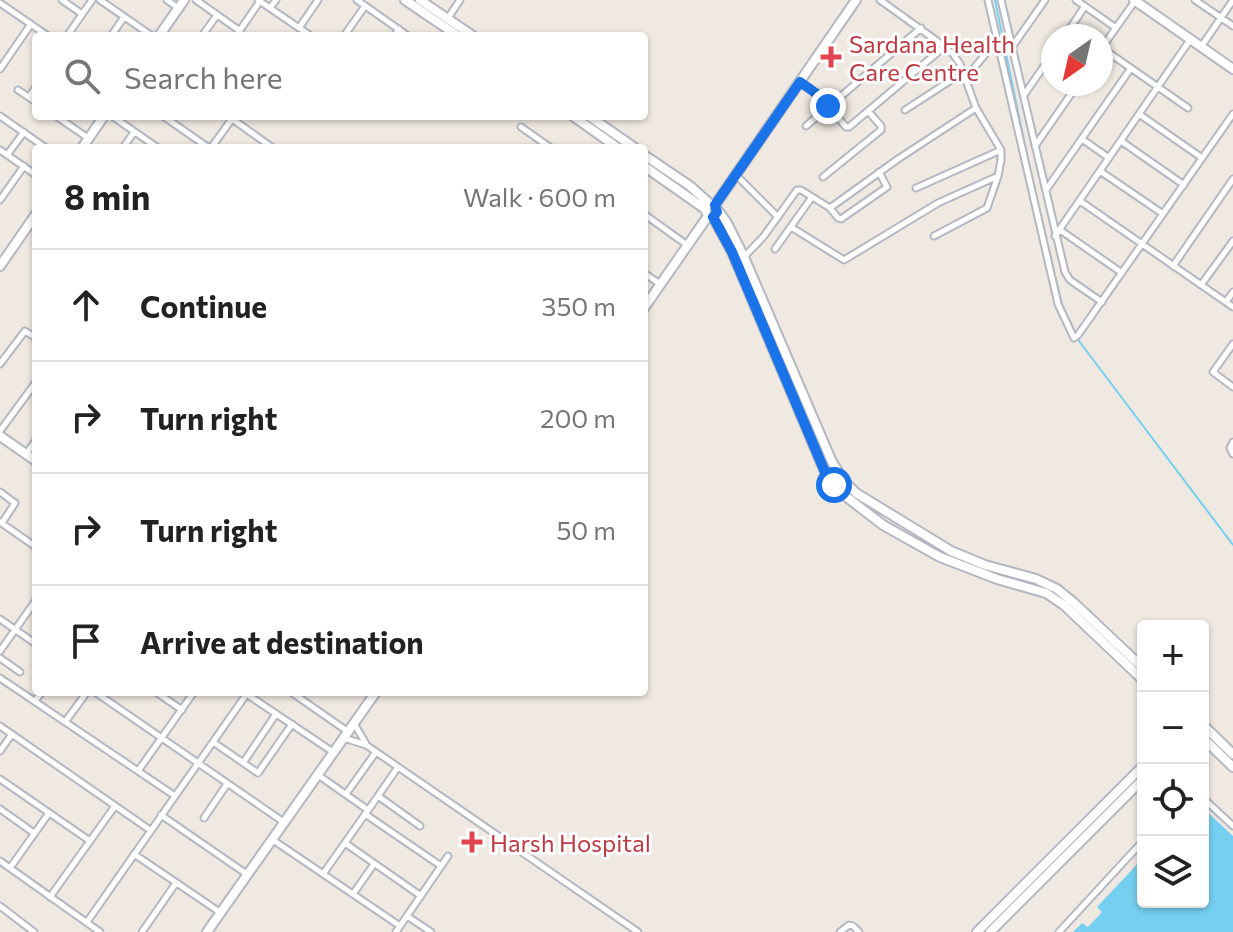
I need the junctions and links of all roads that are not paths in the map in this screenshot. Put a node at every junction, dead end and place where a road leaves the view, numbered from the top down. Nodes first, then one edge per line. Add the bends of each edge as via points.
1 (62, 0) edge
2 (92, 0) edge
3 (100, 0) edge
4 (167, 0) edge
5 (196, 0) edge
6 (276, 0) edge
7 (318, 0) edge
8 (357, 0) edge
9 (405, 0) edge
10 (420, 0) edge
11 (460, 0) edge
12 (856, 0) edge
13 (880, 0) edge
14 (988, 0) edge
15 (1001, 0) edge
16 (1045, 0) edge
17 (1076, 0) edge
18 (1134, 0) edge
19 (1195, 0) edge
20 (1233, 0) edge
21 (259, 1) edge
22 (0, 3) edge
23 (181, 4) edge
24 (365, 6) junction
25 (1085, 6) junction
26 (270, 8) junction
27 (82, 14) junction
28 (217, 15) junction
29 (124, 17) junction
30 (1221, 18) junction
31 (447, 19) junction
32 (31, 24) junction
33 (1073, 24) edge
34 (1233, 26) edge
35 (298, 27) junction
36 (921, 28) junction
37 (1116, 28) junction
38 (399, 29) junction
39 (42, 32) edge
40 (70, 32) edge
41 (114, 32) edge
42 (146, 32) edge
43 (162, 32) edge
44 (205, 32) edge
45 (236, 32) edge
46 (239, 32) edge
47 (294, 32) edge
48 (305, 32) edge
49 (347, 32) edge
50 (397, 32) edge
51 (403, 32) edge
52 (446, 32) edge
53 (467, 32) edge
54 (1113, 32) edge
55 (997, 39) junction
56 (1190, 40) junction
57 (944, 47) junction
58 (1012, 47) junction
59 (1201, 47) junction
60 (1113, 56) edge
61 (1131, 68) junction
62 (0, 69) edge
63 (1233, 69) edge
64 (1041, 70) edge
65 (963, 76) junction
66 (800, 82) junction
67 (1158, 87) junction
68 (18, 90) dead end
69 (32, 93) edge
70 (1023, 96) junction
71 (1070, 96) edge
72 (29, 97) junction
73 (32, 99) edge
74 (830, 105) junction
75 (976, 108) junction
76 (1188, 108) dead end
77 (905, 110) dead end
78 (868, 111) junction
79 (1139, 114) junction
80 (1233, 114) edge
81 (0, 116) edge
82 (63, 120) edge
83 (101, 120) edge
84 (118, 120) edge
85 (169, 120) edge
86 (229, 120) edge
87 (235, 120) edge
88 (579, 120) edge
89 (595, 120) edge
90 (806, 126) dead end
91 (521, 127) dead end
92 (24, 132) junction
93 (134, 132) junction
94 (88, 138) junction
95 (1082, 139) junction
96 (1121, 141) junction
97 (40, 144) edge
98 (84, 144) edge
99 (126, 144) edge
100 (152, 144) edge
101 (204, 144) edge
102 (213, 144) edge
103 (268, 144) edge
104 (545, 144) edge
105 (612, 144) edge
106 (629, 144) edge
107 (1035, 146) junction
108 (0, 150) edge
109 (1001, 150) junction
110 (7, 155) junction
111 (648, 158) edge
112 (1109, 158) junction
113 (1202, 158) junction
114 (24, 166) junction
115 (648, 169) edge
116 (1100, 171) junction
117 (32, 172) edge
118 (879, 172) junction
119 (735, 175) junction
120 (998, 176) junction
121 (823, 177) dead end
122 (1233, 179) edge
123 (1184, 185) junction
124 (916, 188) dead end
125 (1046, 190) junction
126 (812, 197) junction
127 (0, 200) edge
128 (1080, 201) junction
129 (830, 208) junction
130 (711, 210) junction
131 (1163, 214) junction
132 (648, 217) edge
133 (778, 217) junction
134 (32, 220) edge
135 (791, 227) junction
136 (1060, 230) junction
137 (934, 236) dead end
138 (1055, 236) junction
139 (1233, 241) edge
140 (1142, 244) junction
141 (687, 245) junction
142 (775, 249) dead end
143 (744, 257) junction
144 (0, 266) edge
145 (1173, 266) junction
146 (1122, 273) junction
147 (648, 276) edge
148 (660, 284) junction
149 (1201, 285) junction
150 (1233, 292) edge
151 (648, 302) edge
152 (1102, 302) junction
153 (1226, 302) junction
154 (1233, 307) edge
155 (32, 335) edge
156 (1233, 344) edge
157 (0, 364) edge
158 (1233, 387) edge
159 (32, 388) edge
160 (0, 434) edge
161 (1233, 442) edge
162 (32, 446) edge
163 (26, 454) junction
164 (1233, 454) edge
165 (32, 458) edge
166 (0, 492) edge
167 (1, 523) edge
168 (32, 544) edge
169 (32, 606) edge
170 (0, 619) edge
171 (15, 630) junction
172 (32, 641) edge
173 (0, 651) edge
174 (0, 658) edge
175 (1137, 662) edge
176 (20, 672) dead end
177 (1137, 674) edge
178 (0, 678) edge
179 (39, 696) edge
180 (84, 696) edge
181 (101, 696) edge
182 (162, 696) edge
183 (191, 696) edge
184 (244, 696) edge
185 (250, 696) edge
186 (297, 696) edge
187 (370, 696) edge
188 (35, 701) junction
189 (182, 710) junction
190 (277, 714) junction
191 (65, 722) junction
192 (292, 724) junction
193 (0, 726) edge
194 (349, 731) junction
195 (1209, 731) edge
196 (12, 734) junction
197 (161, 739) junction
198 (213, 742) junction
199 (1209, 744) edge
200 (366, 745) junction
201 (0, 751) edge
202 (376, 752) junction
203 (333, 753) junction
204 (1233, 754) edge
205 (243, 763) junction
206 (197, 764) junction
207 (398, 767) junction
208 (1233, 767) edge
209 (138, 771) junction
210 (1137, 772) edge
211 (318, 775) junction
212 (0, 779) edge
213 (227, 784) junction
214 (1137, 785) edge
215 (346, 794) junction
216 (175, 796) junction
217 (378, 796) junction
218 (1209, 804) edge
219 (115, 806) junction
220 (0, 809) edge
221 (367, 812) junction
222 (49, 813) junction
223 (161, 815) junction
224 (204, 818) dead end
225 (285, 823) junction
226 (420, 826) dead end
227 (1233, 826) edge
228 (150, 831) junction
229 (34, 833) junction
230 (273, 840) junction
231 (90, 841) junction
232 (345, 843) junction
233 (1137, 848) edge
234 (134, 854) junction
235 (448, 856) dead end
236 (0, 861) edge
237 (374, 864) junction
238 (441, 866) junction
239 (10, 868) junction
240 (323, 874) junction
241 (248, 875) junction
242 (176, 883) junction
243 (353, 894) junction
244 (421, 896) junction
245 (50, 897) junction
246 (0, 906) edge
247 (221, 913) junction
248 (407, 916) junction
249 (87, 922) junction
250 (398, 929) edge
251 (34, 932) edge
252 (100, 932) edge
253 (142, 932) edge
254 (207, 932) edge
255 (431, 932) edge
256 (638, 932) edge
257 (840, 932) edge
258 (859, 932) edge
259 (977, 932) edge
260 (990, 932) edge
261 (1059, 932) edge

1 - 27 street
2 - 27 street
3 - 29 street
4 - 23 street
5 - 28 street
6 - 26 street
7 - 35 street
8 - 24 street
9 - 52 main road
10 - 31 main road
11 - 31 street
12 - 66 main road
13 - 36 street
14 - 55 street
15 - 58 street
16 - 58 street
17 - 25 street
18 - 37 street
18 - 56 main road
19 - 30 street
20 - 30 street
21 - 26 street
21 - 46 street
22 - 32 street
23 - 43 main road
24 - 38 street
24 - 49 street
25 - 33 street
25 - 37 street
26 - 35 street
27 - 40 street
28 - 44 street
28 - 45 street
29 - 41 street
29 - 42 street
30 - 34 street
30 - 59 street
31 - 53 main road
32 - 39 street
32 - 62 street
35 - 47 street
35 - 48 street
36 - 57 street
36 - 74 street
37 - 54 street
38 - 50 street
38 - 51 street
55 - 65 street
55 - 152 street via 1058,304 1072,335 1077,336
56 - 59 main road
56 - 67 street
57 - 65 street via 957,59
57 - 78 street
58 - 70 street
59 - 63 main road
60 - 61 street
61 - 67 street
61 - 95 street
64 - 70 street
65 - 75 street
65 - 77 street
66 - 74 street
66 - 119 main road
67 - 76 street
67 - 79 street
68 - 72 street
69 - 72 street
70 - 107 street
71 - 107 street
72 - 73 street
74 - 78 street via 847,127
74 - 90 street
75 - 109 street
75 - 118 street
78 - 121 street via 881,130
79 - 96 street
79 - 113 street
80 - 113 street
81 - 92 street
82 - 94 street
83 - 94 main road
84 - 93 street
85 - 101 street
86 - 102 street
87 - 103 street
88 - 105 main road
89 - 106 main road
91 - 104 street
92 - 97 street
92 - 110 street
93 - 99 street
93 - 100 street
94 - 98 main road
95 - 112 street
95 - 125 street
96 - 112 street
96 - 123 street
107 - 125 street
108 - 110 street
109 - 120 street
109 - 124 street
110 - 114 street
111 - 130 main road via 690,186
112 - 116 street
113 - 123 street
114 - 117 street
114 - 127 street
115 - 130 main road
116 - 128 street
116 - 131 street
118 - 129 street
118 - 129 street via 886,189 841,219
119 - 130 main road
119 - 133 street
120 - 135 street via 938,203 844,260
120 - 137 street via 987,208
122 - 145 street
123 - 131 street
125 - 138 street
126 - 129 street
126 - 133 street via 797,190
126 - 135 street
128 - 136 street
128 - 140 street
130 - 141 main road
130 - 143 main road via 727,223
130 - 177 main road via 834,485 883,525 940,557 1046,593
131 - 140 street
132 - 141 street
133 - 143 street
134 - 144 main road
135 - 142 street
136 - 138 street
136 - 146 street
138 - 152 street via 1067,276
139 - 149 street
140 - 145 street
140 - 146 street
141 - 148 main road
143 - 175 main road via 845,482 951,551 1057,589
145 - 149 street
146 - 152 street
147 - 148 street
148 - 151 main road
149 - 153 street
150 - 153 street
153 - 154 street
155 - 157 street via 23,332
156 - 158 street via 1213,372
159 - 160 street
160 - 163 main road
161 - 164 street
162 - 163 street
163 - 165 main road
166 - 167 street via 15,503
167 - 168 street
169 - 171 street
170 - 171 street
171 - 172 street
171 - 173 street
174 - 176 street
178 - 188 street
179 - 188 street
180 - 191 street
181 - 197 street
182 - 189 street
183 - 189 street
184 - 198 street
185 - 190 street
186 - 194 street
187 - 194 main road
188 - 191 street
189 - 197 street
190 - 192 street
190 - 205 street
191 - 209 street
192 - 203 street
192 - 205 street via 259,772
193 - 196 street
194 - 200 street
194 - 200 street
194 - 203 main road
195 - 204 main road
196 - 201 street
196 - 219 street
197 - 206 street
197 - 209 street
198 - 205 street
198 - 206 street
199 - 208 main road
200 - 202 street
202 - 207 street
202 - 215 street
203 - 211 main road
206 - 213 street
206 - 216 street
207 - 217 street
207 - 256 street
209 - 216 street
210 - 259 main road
211 - 215 street
211 - 225 main road
212 - 222 street
213 - 224 street
213 - 225 street
214 - 260 main road
215 - 221 street
216 - 223 street
217 - 221 street
217 - 226 street
218 - 227 street
219 - 228 street
219 - 231 street
220 - 229 street
221 - 232 street
221 - 238 street
222 - 229 street
222 - 231 street
223 - 228 street
223 - 241 street
225 - 230 main road
228 - 234 street
229 - 239 street
230 - 240 street
230 - 241 main road
231 - 245 street
232 - 237 street
232 - 240 street
233 - 261 street
234 - 242 street
234 - 249 street
235 - 238 street
236 - 239 street
237 - 243 street
237 - 244 street
238 - 244 street
239 - 245 street
240 - 243 street
241 - 247 main road
242 - 247 street
242 - 253 street
243 - 250 street
244 - 248 street
245 - 249 street
246 - 251 street
247 - 254 main road
248 - 250 street
248 - 255 street
249 - 252 street
257 - 258 street via 849,925

